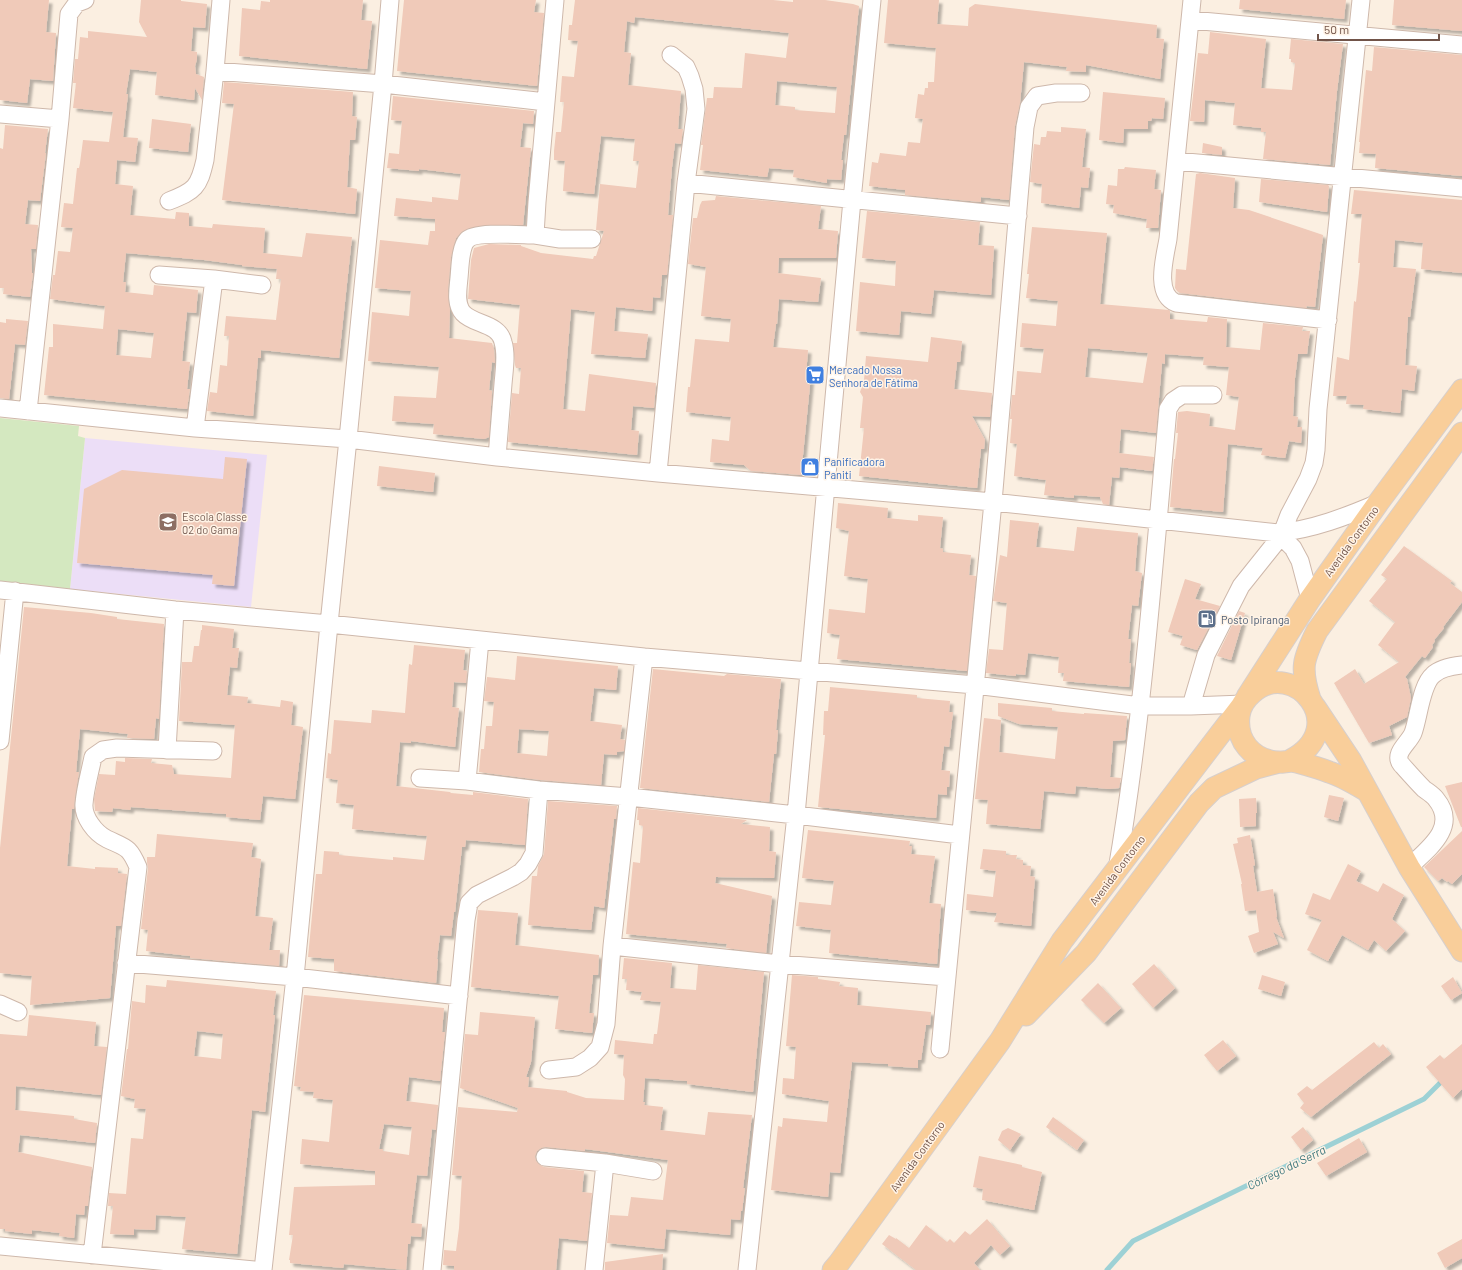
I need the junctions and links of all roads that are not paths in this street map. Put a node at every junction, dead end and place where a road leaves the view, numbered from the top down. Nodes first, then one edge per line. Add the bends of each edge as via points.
1 (85, 0) edge
2 (221, 0) edge
3 (390, 0) edge
4 (555, 0) edge
5 (872, 0) edge
6 (1192, 0) edge
7 (1361, 0) edge
8 (1191, 20) junction
9 (1358, 36) junction
10 (1462, 45) edge
11 (671, 55) dead end
12 (215, 71) junction
13 (383, 84) junction
14 (1081, 93) dead end
15 (546, 102) junction
16 (0, 114) edge
17 (60, 119) junction
18 (1176, 161) junction
19 (1343, 176) junction
20 (686, 184) junction
21 (1462, 188) edge
22 (852, 200) junction
23 (169, 201) dead end
24 (1018, 216) junction
25 (535, 236) junction
26 (592, 240) dead end
27 (158, 275) dead end
28 (214, 279) junction
29 (262, 285) dead end
30 (1328, 320) junction
31 (1462, 390) edge
32 (1214, 395) dead end
33 (0, 408) edge
34 (28, 411) junction
35 (195, 428) junction
36 (1462, 433) edge
37 (348, 439) junction
38 (497, 457) junction
39 (658, 473) junction
40 (826, 487) junction
41 (993, 502) junction
42 (1378, 503) junction
43 (1158, 520) junction
44 (1280, 534) junction
45 (8, 590) edge
46 (1310, 598) junction
47 (175, 610) junction
48 (329, 624) junction
49 (480, 640) junction
50 (644, 657) junction
51 (1462, 665) edge
52 (809, 671) junction
53 (975, 685) junction
54 (1245, 701) junction
55 (1312, 703) junction
56 (1140, 706) junction
57 (1191, 706) junction
58 (0, 741) edge
59 (167, 750) junction
60 (213, 751) dead end
61 (1285, 761) junction
62 (420, 778) dead end
63 (467, 781) junction
64 (539, 790) junction
65 (1367, 790) junction
66 (629, 797) junction
67 (796, 815) junction
68 (960, 835) junction
69 (1409, 867) junction
70 (1116, 871) junction
71 (612, 946) junction
72 (1462, 951) edge
73 (126, 963) junction
74 (779, 964) junction
75 (295, 977) junction
76 (947, 977) junction
77 (459, 996) junction
78 (0, 1004) edge
79 (18, 1012) dead end
80 (1000, 1041) junction
81 (940, 1049) dead end
82 (549, 1070) dead end
83 (545, 1157) dead end
84 (605, 1163) junction
85 (653, 1171) dead end
86 (0, 1246) edge
87 (92, 1255) junction
88 (254, 1270) edge
89 (263, 1270) edge
90 (432, 1270) edge
91 (594, 1270) edge
92 (747, 1270) edge
93 (833, 1270) edge

1 - 17 street via 77,3 69,14
2 - 12 street
3 - 13 street
4 - 15 street
5 - 22 street
6 - 8 street
7 - 9 street
8 - 9 street
8 - 18 street
9 - 10 street
9 - 19 street
11 - 20 street via 686,67 694,89 696,109
12 - 13 street
12 - 23 street via 202,174 195,187
13 - 15 street
13 - 37 street
14 - 24 street via 1037,96 1029,107
15 - 25 street
16 - 17 street
17 - 34 street
18 - 19 street
18 - 30 street via 1164,264 1164,290 1169,300 1191,305
19 - 21 street
19 - 30 street
20 - 22 street
20 - 39 street
22 - 24 street
22 - 40 street
24 - 41 street
25 - 26 street
25 - 38 street via 476,235 467,240 462,248 458,306 467,318 489,326 500,334 504,343
27 - 28 street
28 - 29 street
28 - 35 street
30 - 44 street via 1314,463
31 - 42 main road, Avenida Contorno
32 - 43 street via 1182,396 1173,401 1168,410
33 - 34 street
34 - 35 street
35 - 37 street
36 - 55 main road via 1317,631 1307,651 1304,665 1304,681
37 - 38 street
37 - 48 street
38 - 39 street
39 - 40 street
40 - 41 street
40 - 52 street
41 - 43 street
41 - 53 street
42 - 44 street via 1327,523
42 - 46 main road, Avenida Contorno
43 - 44 street
43 - 56 street
44 - 46 street via 1293,548 1300,561
44 - 57 street via 1241,586 1206,655
45 - 47 street
45 - 58 street
46 - 54 main road, Avenida Contorno
47 - 48 street
47 - 59 street
48 - 49 street
48 - 75 street
49 - 50 street
49 - 63 street
50 - 52 street
50 - 66 street
51 - 69 street via 1443,669 1428,680 1413,734 1398,754 1401,764 1436,799 1443,812 1441,834
52 - 53 street
52 - 67 street
53 - 56 street
53 - 68 street
54 - 55 main road via 1256,689 1267,684 1279,683 1302,690
54 - 57 street
54 - 61 main road via 1239,715 1238,727 1247,748 1267,761
54 - 70 main road, Avenida Contorno
55 - 61 main road via 1318,720 1311,744 1302,754
55 - 65 main road
56 - 57 street
56 - 70 street
59 - 60 street
59 - 73 street via 117,748 103,750 93,757 84,804 88,819 98,833 123,845 132,853 138,867
61 - 65 main road via 1329,772
61 - 80 main road, Avenida Contorno via 1256,768 1214,788 1199,803 1086,952
62 - 63 street
63 - 64 street
64 - 66 street
64 - 77 street via 534,853 528,864 521,872 477,895 469,903
65 - 69 main road
66 - 67 street
66 - 71 street
67 - 68 street
67 - 74 street
68 - 76 street
69 - 72 main road
70 - 80 main road, Avenida Contorno via 1062,942
71 - 74 street
71 - 82 street via 606,1024 600,1048 576,1067
73 - 75 street
73 - 87 street
74 - 76 street
74 - 92 street
75 - 77 street
75 - 89 street
76 - 81 street
77 - 90 street
78 - 79 street
80 - 93 main road, Avenida Contorno
83 - 84 street
84 - 85 street
84 - 91 street
86 - 87 street
87 - 88 street

